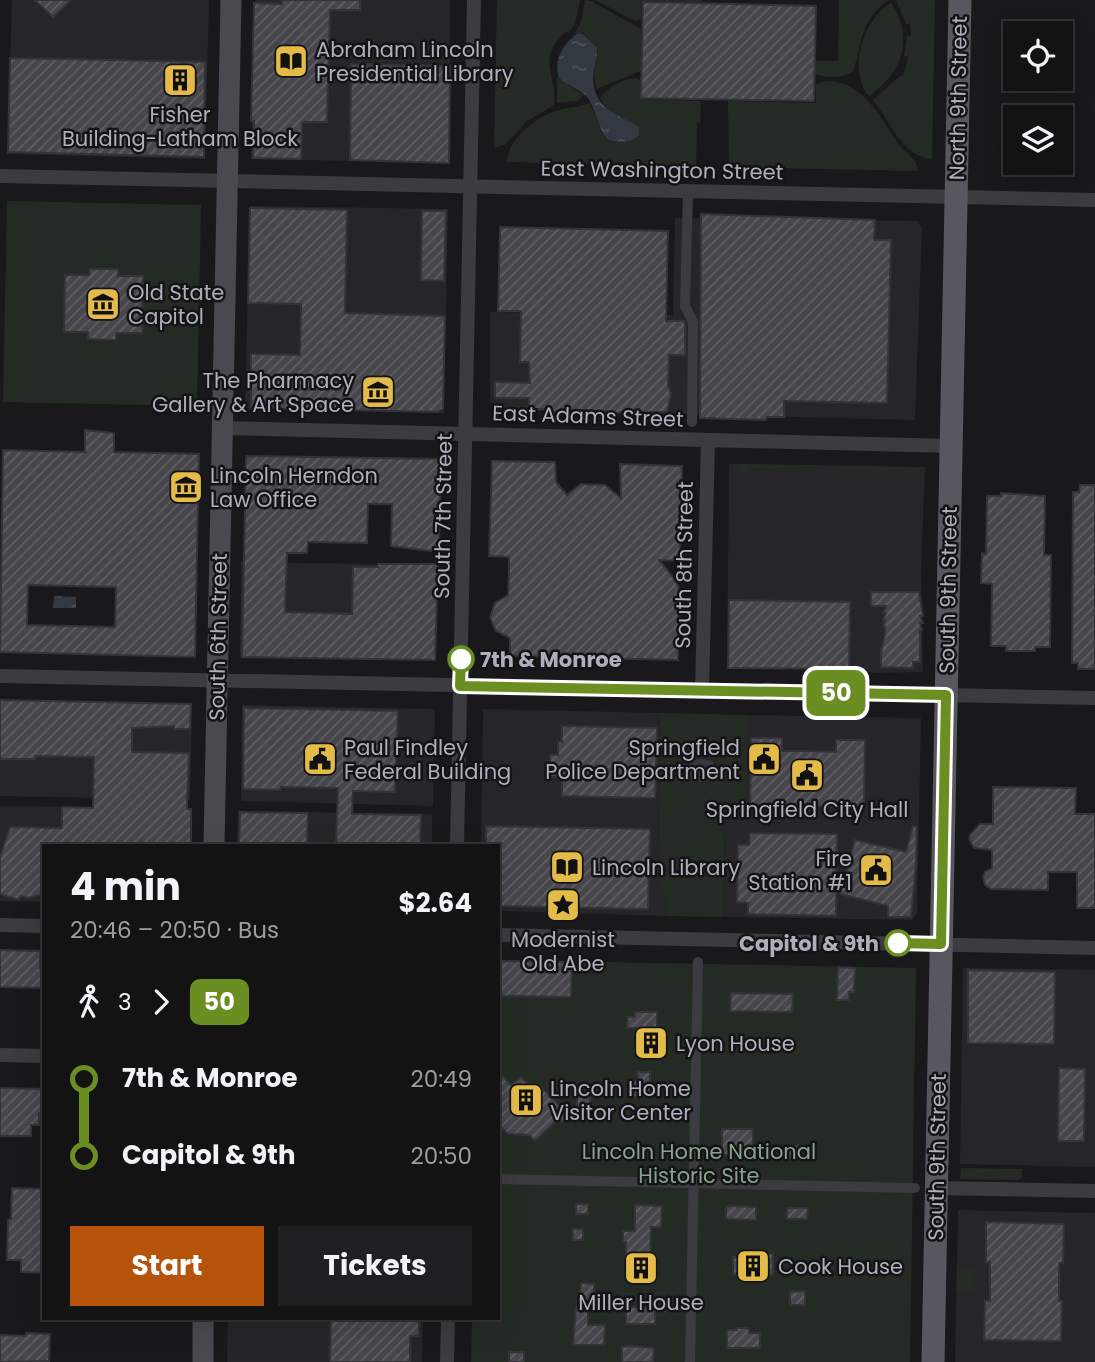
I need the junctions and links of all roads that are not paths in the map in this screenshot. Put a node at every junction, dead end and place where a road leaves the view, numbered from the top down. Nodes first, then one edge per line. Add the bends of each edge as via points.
1 (231, 0) edge
2 (474, 0) edge
3 (960, 0) edge
4 (0, 176) edge
5 (228, 180) junction
6 (471, 187) junction
7 (688, 191) junction
8 (957, 196) junction
9 (1095, 200) edge
10 (692, 422) dead end
11 (223, 428) junction
12 (466, 433) junction
13 (708, 440) junction
14 (951, 446) junction
15 (0, 676) edge
16 (218, 681) junction
17 (460, 686) junction
18 (702, 691) junction
19 (946, 695) junction
20 (1095, 698) edge
21 (214, 844) edge
22 (457, 844) edge
23 (0, 925) edge
24 (42, 926) edge
25 (500, 935) edge
26 (941, 944) junction
27 (1095, 948) edge
28 (698, 962) dead end
29 (0, 1055) edge
30 (42, 1056) edge
31 (500, 1178) edge
32 (693, 1182) junction
33 (925, 1188) junction
34 (1095, 1191) edge
35 (204, 1320) edge
36 (448, 1320) edge
37 (203, 1362) edge
38 (447, 1362) edge
39 (690, 1362) edge
40 (933, 1362) edge

1 - 5 main road, South 6th Street
2 - 6 street, South 7th Street
3 - 8 main road, North 9th Street
4 - 5 street, East Washington Street
5 - 6 street, East Washington Street
5 - 11 main road, South 6th Street
6 - 7 street, East Washington Street
6 - 12 street, South 7th Street
7 - 8 street, East Washington Street
7 - 10 street via 685,306 693,322
8 - 9 street, East Washington Street
8 - 14 main road, South 9th Street
11 - 12 street, East Adams Street
11 - 16 main road, South 6th Street
12 - 13 street, East Adams Street
12 - 17 street, South 7th Street
13 - 14 street, East Adams Street
13 - 18 street, South 8th Street
14 - 19 main road, South 9th Street
15 - 16 street
16 - 17 street
16 - 21 main road, South 6th Street
17 - 18 street
17 - 22 street, South 7th Street
18 - 19 street
19 - 20 street
19 - 26 main road, South 9th Street
23 - 24 street
25 - 26 street
26 - 27 street
26 - 33 main road, South 9th Street
28 - 32 street
29 - 30 street
31 - 32 street
32 - 33 street
32 - 39 street
33 - 34 street
33 - 40 main road, South 9th Street
35 - 37 main road
36 - 38 street

